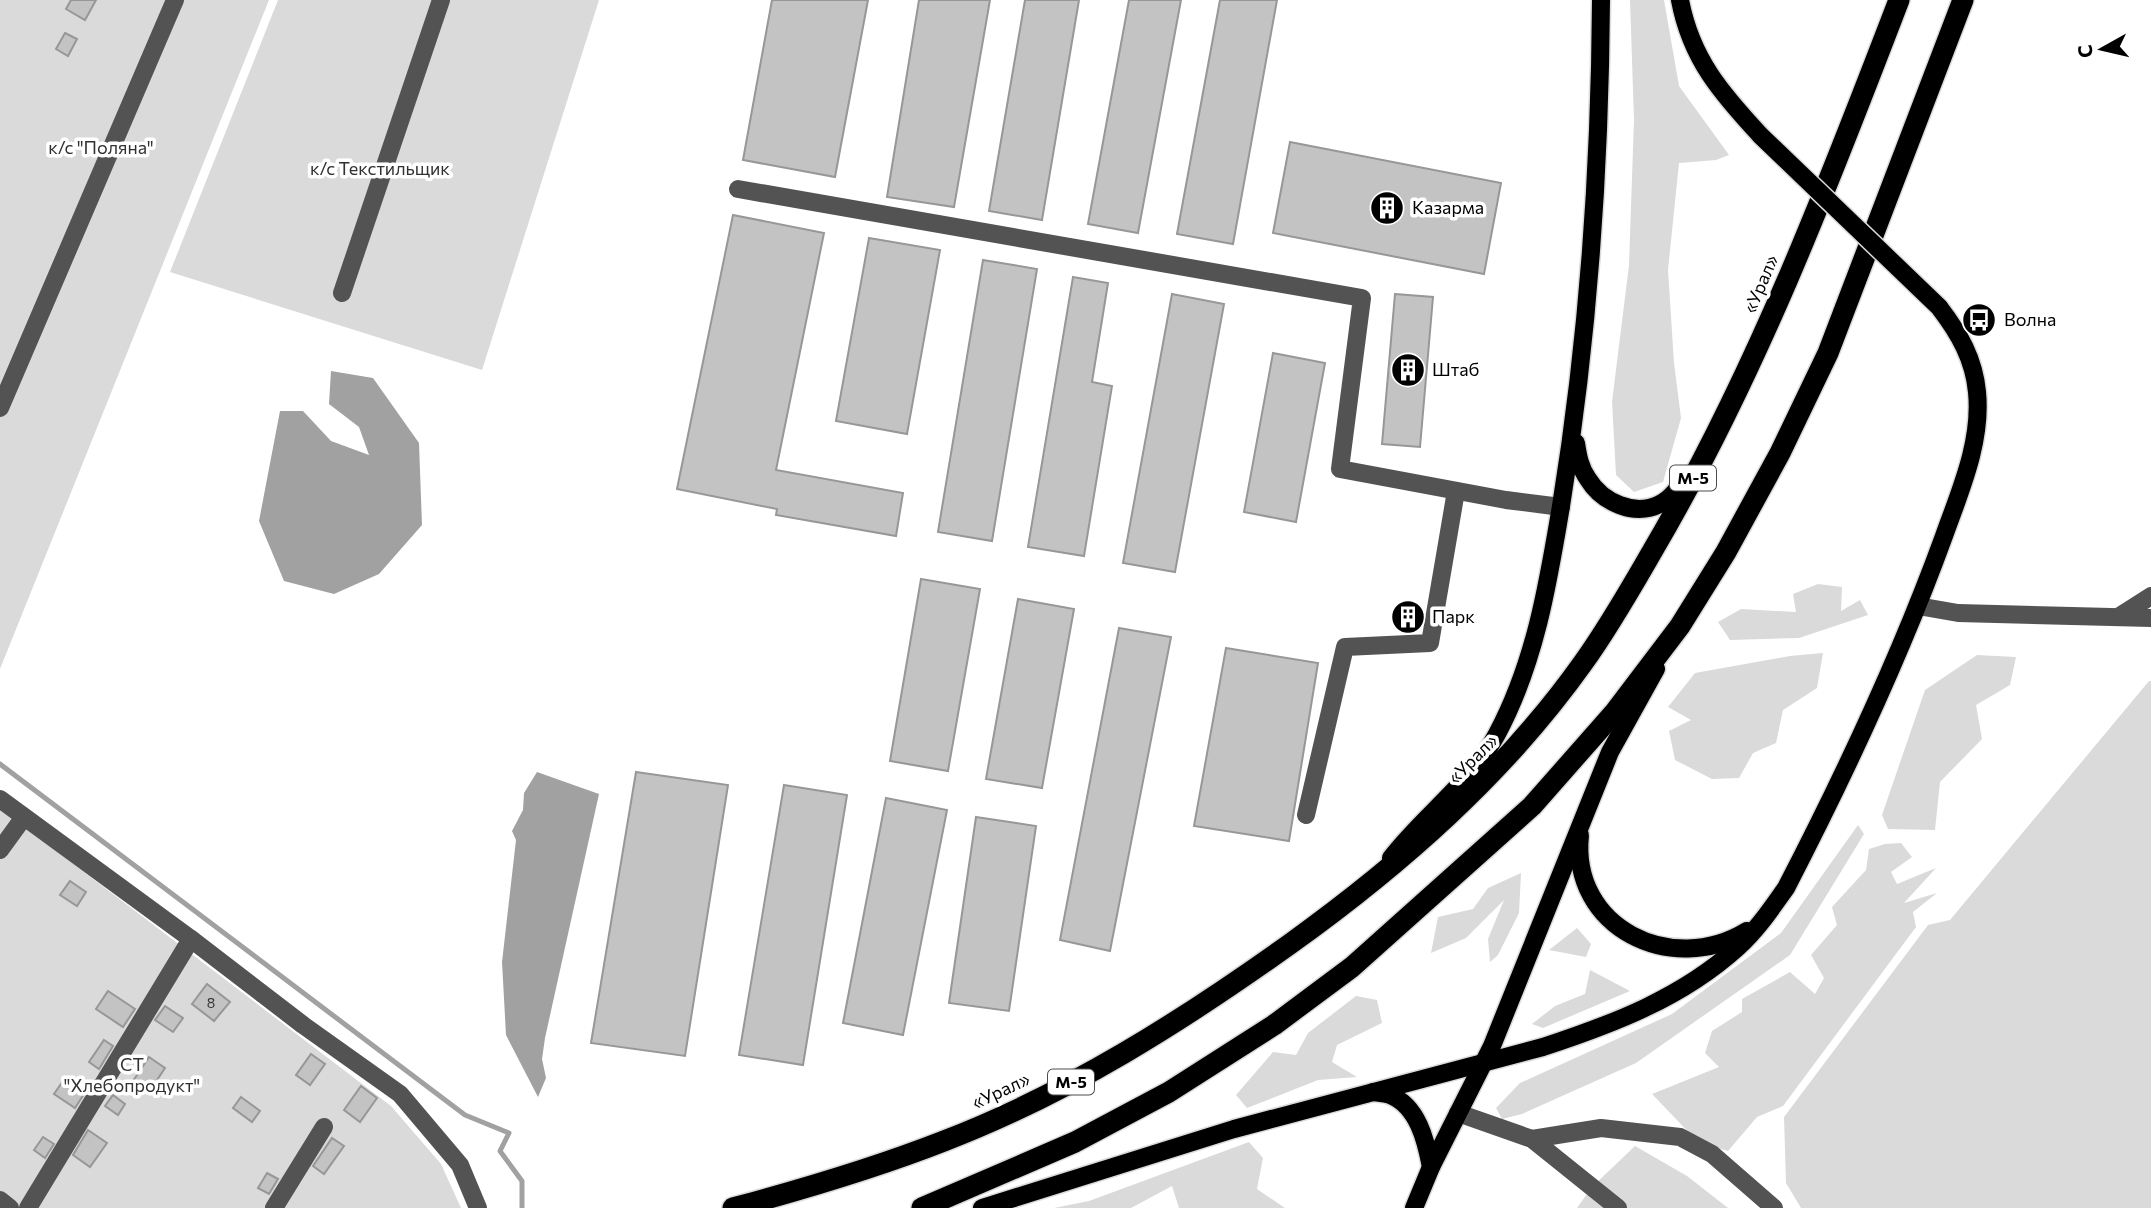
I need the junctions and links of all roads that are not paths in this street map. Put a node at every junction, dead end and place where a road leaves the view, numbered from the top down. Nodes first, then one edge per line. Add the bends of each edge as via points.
1 (175, 0) edge
2 (441, 0) edge
3 (1601, 0) edge
4 (1680, 0) edge
5 (1899, 0) edge
6 (1963, 0) edge
7 (738, 188) dead end
8 (342, 293) dead end
9 (0, 408) edge
10 (1721, 428) junction
11 (1573, 432) junction
12 (1456, 491) junction
13 (1561, 507) junction
14 (2151, 596) edge
15 (1917, 606) junction
16 (2118, 617) junction
17 (2151, 618) edge
18 (1680, 626) junction
19 (0, 799) edge
20 (1306, 815) dead end
21 (24, 817) junction
22 (1582, 818) junction
23 (0, 850) edge
24 (1371, 883) junction
25 (1764, 919) junction
26 (191, 939) junction
27 (1483, 1062) junction
28 (1370, 1092) junction
29 (1458, 1113) junction
30 (324, 1127) dead end
31 (1532, 1139) junction
32 (1431, 1167) junction
33 (0, 1200) edge
34 (10, 1208) edge
35 (28, 1208) edge
36 (274, 1208) edge
37 (478, 1208) edge
38 (733, 1208) edge
39 (922, 1208) edge
40 (982, 1208) edge
41 (1414, 1208) edge
42 (1618, 1208) edge
43 (1774, 1208) edge

1 - 9 street
2 - 8 street
3 - 11 main road via 1594,211
4 - 15 main road, bridge via 1692,44 1731,103 1939,307 1969,358 1977,394 1971,454
5 - 10 highway, «Урал» / М-5 via 1808,233
6 - 18 highway via 1828,353 1780,453
7 - 12 street via 1362,298 1340,469
10 - 11 main road via 1674,494 1638,510 1614,504 1589,481 1580,465
10 - 24 highway, «Урал» / М-5 via 1631,589 1549,708 1503,764
11 - 13 main road
12 - 13 street
12 - 20 street via 1430,643 1345,647
13 - 24 main road via 1537,631 1518,691 1496,736 1463,783 1402,843
14 - 16 street
15 - 16 street via 1958,613
15 - 25 main road via 1811,839
16 - 17 street
18 - 22 main road via 1610,752
18 - 39 highway via 1614,713 1532,806 1352,967 1274,1025 1170,1092 1074,1142
19 - 21 street
21 - 23 street
21 - 26 street
22 - 25 main road via 1579,849 1583,876 1594,901 1614,925 1638,940 1664,948 1720,944
22 - 27 main road
24 - 38 highway, «Урал» / М-5 via 1217,996 1074,1081 944,1141
25 - 27 main road via 1740,946 1676,993 1584,1033
26 - 35 street
26 - 37 street via 400,1094 460,1165
27 - 28 main road
27 - 29 main road
28 - 32 main road via 1390,1095 1407,1106 1420,1126
28 - 40 main road via 1234,1129
29 - 31 street
29 - 32 main road
30 - 36 street
31 - 42 street
31 - 43 street via 1601,1128 1680,1137 1712,1154
32 - 41 main road
33 - 34 street

